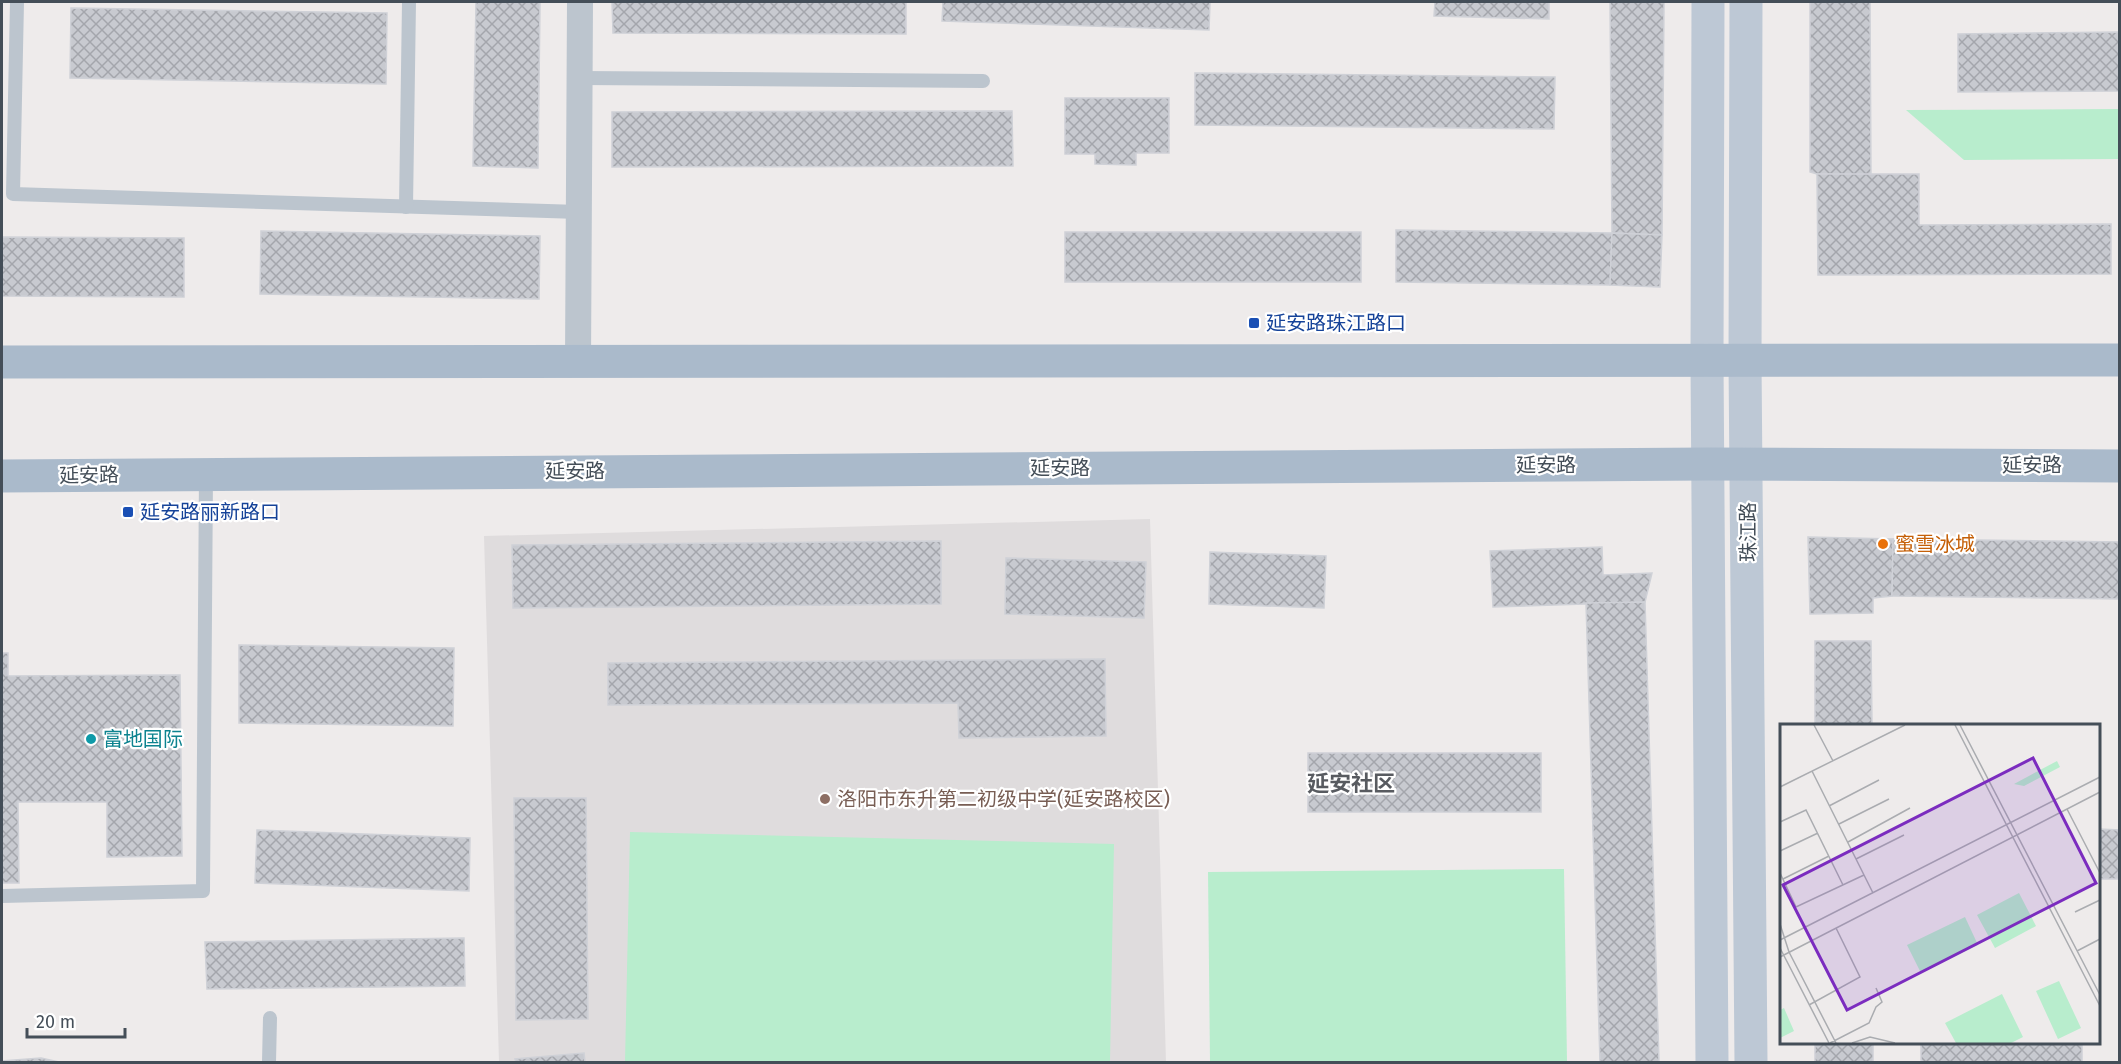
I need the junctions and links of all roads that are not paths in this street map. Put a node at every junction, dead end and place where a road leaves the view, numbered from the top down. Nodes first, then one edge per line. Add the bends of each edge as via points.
1 (17, 2) edge
2 (409, 2) edge
3 (580, 2) edge
4 (1708, 2) edge
5 (1746, 2) edge
6 (580, 78) junction
7 (983, 81) dead end
8 (406, 207) junction
9 (579, 212) junction
10 (2120, 360) edge
11 (2, 362) edge
12 (1707, 362) junction
13 (1745, 362) junction
14 (578, 363) junction
15 (1708, 464) junction
16 (1748, 464) junction
17 (2120, 466) edge
18 (206, 473) junction
19 (2, 476) edge
20 (2, 896) edge
21 (270, 1018) dead end
22 (268, 1062) edge
23 (1712, 1062) edge
24 (1750, 1062) edge

1 - 8 lane via 13,194
2 - 8 lane
3 - 6 street
4 - 12 main road, 珠江路
5 - 13 main road, 珠江路
6 - 7 lane
6 - 9 street
8 - 9 lane
9 - 14 street
10 - 13 main road
11 - 14 main road
12 - 13 main road
12 - 14 main road
12 - 15 main road, 珠江路
13 - 16 main road, 珠江路
15 - 16 main road, 延安路
15 - 18 main road, 延安路
15 - 23 main road, 珠江路
16 - 17 main road, 延安路
16 - 24 main road, 珠江路
18 - 19 main road, 延安路
18 - 20 lane via 203,891
21 - 22 lane

